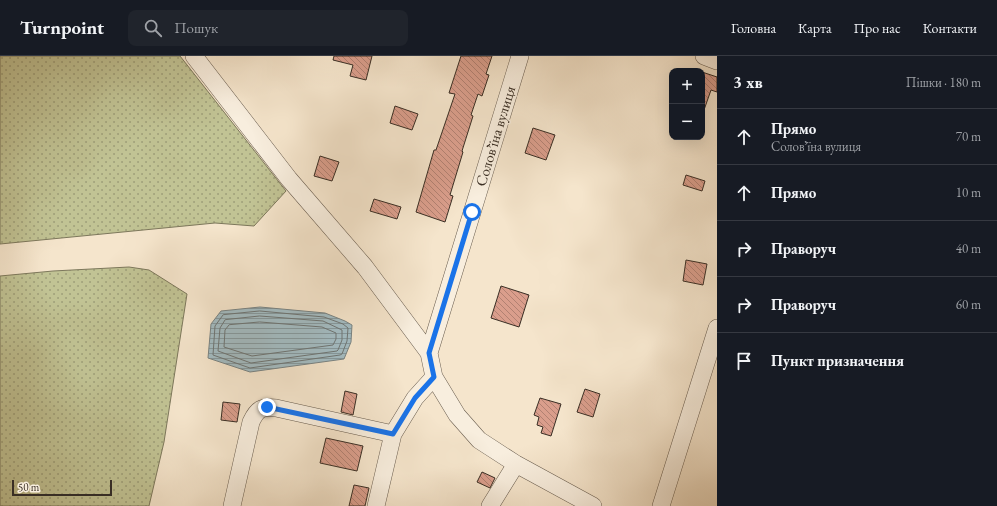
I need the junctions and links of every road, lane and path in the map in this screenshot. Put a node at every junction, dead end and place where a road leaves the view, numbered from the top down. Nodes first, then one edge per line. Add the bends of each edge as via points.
1 (194, 56) edge
2 (520, 56) edge
3 (704, 56) edge
4 (717, 61) edge
5 (717, 328) edge
6 (429, 353) junction
7 (434, 377) junction
8 (393, 434) junction
9 (516, 464) junction
10 (232, 506) edge
11 (376, 506) edge
12 (490, 506) edge
13 (593, 506) edge
14 (661, 506) edge

1 - 6 street via 289,179 365,267
2 - 6 street, Соловʼїна вулиця
3 - 4 street
5 - 14 street
6 - 7 street
7 - 8 street via 415,398
7 - 9 street via 458,415 480,440
8 - 10 street via 276,408 267,407 259,410 251,422
8 - 11 street
9 - 12 street
9 - 13 street

